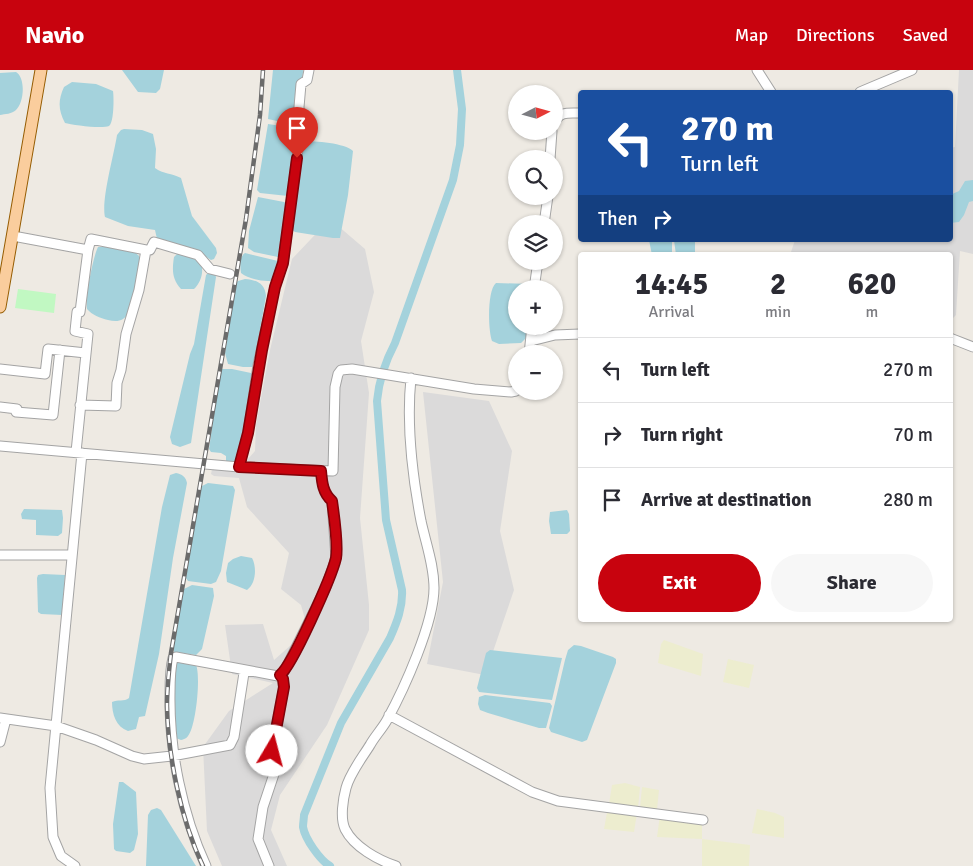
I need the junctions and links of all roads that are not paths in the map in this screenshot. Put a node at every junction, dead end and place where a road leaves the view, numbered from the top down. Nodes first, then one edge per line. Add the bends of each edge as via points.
1 (41, 70) edge
2 (308, 70) edge
3 (758, 70) edge
4 (912, 70) edge
5 (770, 90) edge
6 (865, 90) edge
7 (563, 113) edge
8 (578, 113) edge
9 (13, 236) junction
10 (88, 250) junction
11 (146, 250) junction
12 (230, 274) dead end
13 (1, 295) edge
14 (0, 307) edge
15 (578, 334) edge
16 (531, 335) edge
17 (953, 339) edge
18 (531, 341) junction
19 (530, 345) edge
20 (973, 347) edge
21 (60, 350) junction
22 (86, 353) junction
23 (0, 369) edge
24 (408, 378) junction
25 (508, 392) edge
26 (80, 405) junction
27 (0, 407) edge
28 (0, 446) edge
29 (79, 453) junction
30 (239, 467) junction
31 (321, 471) junction
32 (0, 555) edge
33 (72, 555) junction
34 (244, 673) dead end
35 (280, 675) junction
36 (389, 715) junction
37 (3, 718) edge
38 (56, 726) junction
39 (0, 742) edge
40 (175, 755) junction
41 (703, 820) dead end
42 (75, 866) edge
43 (206, 866) edge
44 (269, 866) edge
45 (396, 866) edge

1 - 9 main road
2 - 30 street via 307,80 301,84 299,142 283,263 269,313
3 - 5 street
4 - 6 street
7 - 8 street
9 - 10 street
9 - 13 main road
10 - 11 street via 90,239
10 - 22 street via 80,312 77,312 74,325 75,331 88,334
11 - 12 street via 150,250 154,242 198,256 210,269
11 - 26 street via 116,383 116,406
13 - 14 main road
15 - 18 street
16 - 18 street
17 - 20 street
18 - 19 street
21 - 22 street
21 - 23 street via 48,349 45,374
21 - 27 street via 53,415 16,412 17,409
22 - 26 street
24 - 25 street
24 - 31 street via 341,370 335,387 333,410 334,469
24 - 36 street via 412,466 434,589 431,609 413,663
26 - 29 street
28 - 29 street
29 - 30 street
29 - 33 street
30 - 31 street
31 - 35 street via 326,496 332,501 336,558 294,656
32 - 33 street
33 - 38 street
34 - 40 street via 230,745
35 - 40 street via 174,658 170,708
35 - 44 street via 284,687 272,751 275,770 263,807 258,839
36 - 41 street via 532,792 558,801
36 - 45 street via 346,787 343,814 345,829 359,846 371,856
37 - 38 street
37 - 39 street
38 - 40 street via 132,756
38 - 42 street via 50,788 53,837 61,856
40 - 43 street via 187,817

